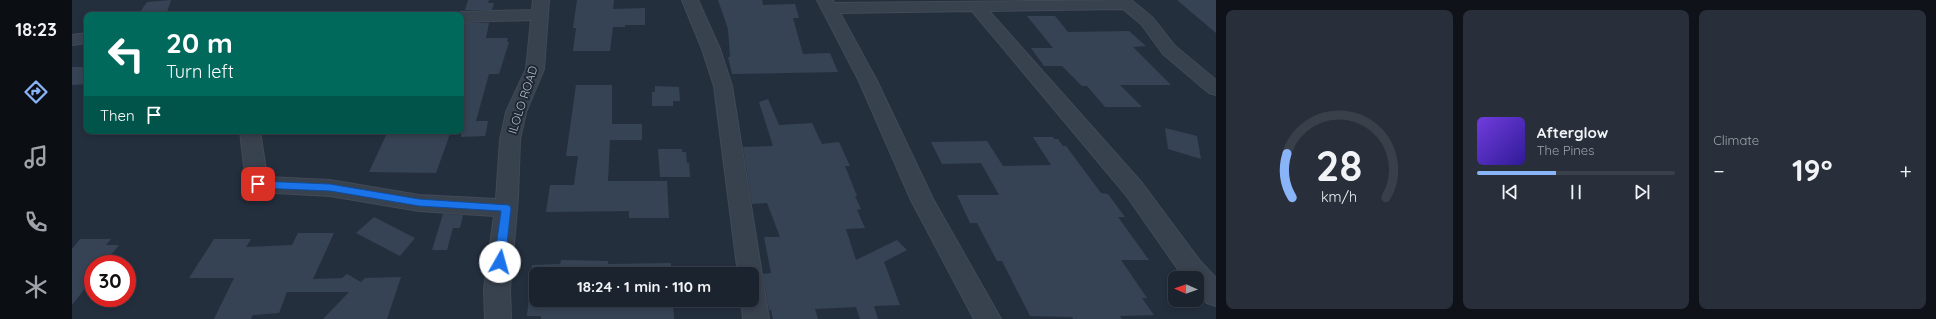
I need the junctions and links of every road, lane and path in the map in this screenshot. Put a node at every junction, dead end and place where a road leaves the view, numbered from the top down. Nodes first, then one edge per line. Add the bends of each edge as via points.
1 (690, 0) edge
2 (1124, 2) edge
3 (828, 4) edge
4 (540, 7) edge
5 (977, 7) junction
6 (464, 17) edge
7 (84, 38) edge
8 (72, 40) edge
9 (1216, 88) edge
10 (250, 134) edge
11 (506, 208) junction
12 (750, 267) edge
13 (1216, 295) edge
14 (755, 307) edge
15 (498, 319) edge
16 (756, 319) edge
17 (988, 319) edge

1 - 12 street via 711,49 723,86
2 - 5 street
2 - 9 street via 1147,21 1169,50
3 - 5 street
3 - 17 street via 868,81 922,200
4 - 6 street
4 - 11 street, ILOLO ROAD via 534,69 516,112 510,140
5 - 13 street via 1134,189 1191,268
7 - 8 street
10 - 11 street via 258,184 330,188 419,203
11 - 15 street, ILOLO ROAD via 496,289
14 - 16 street

